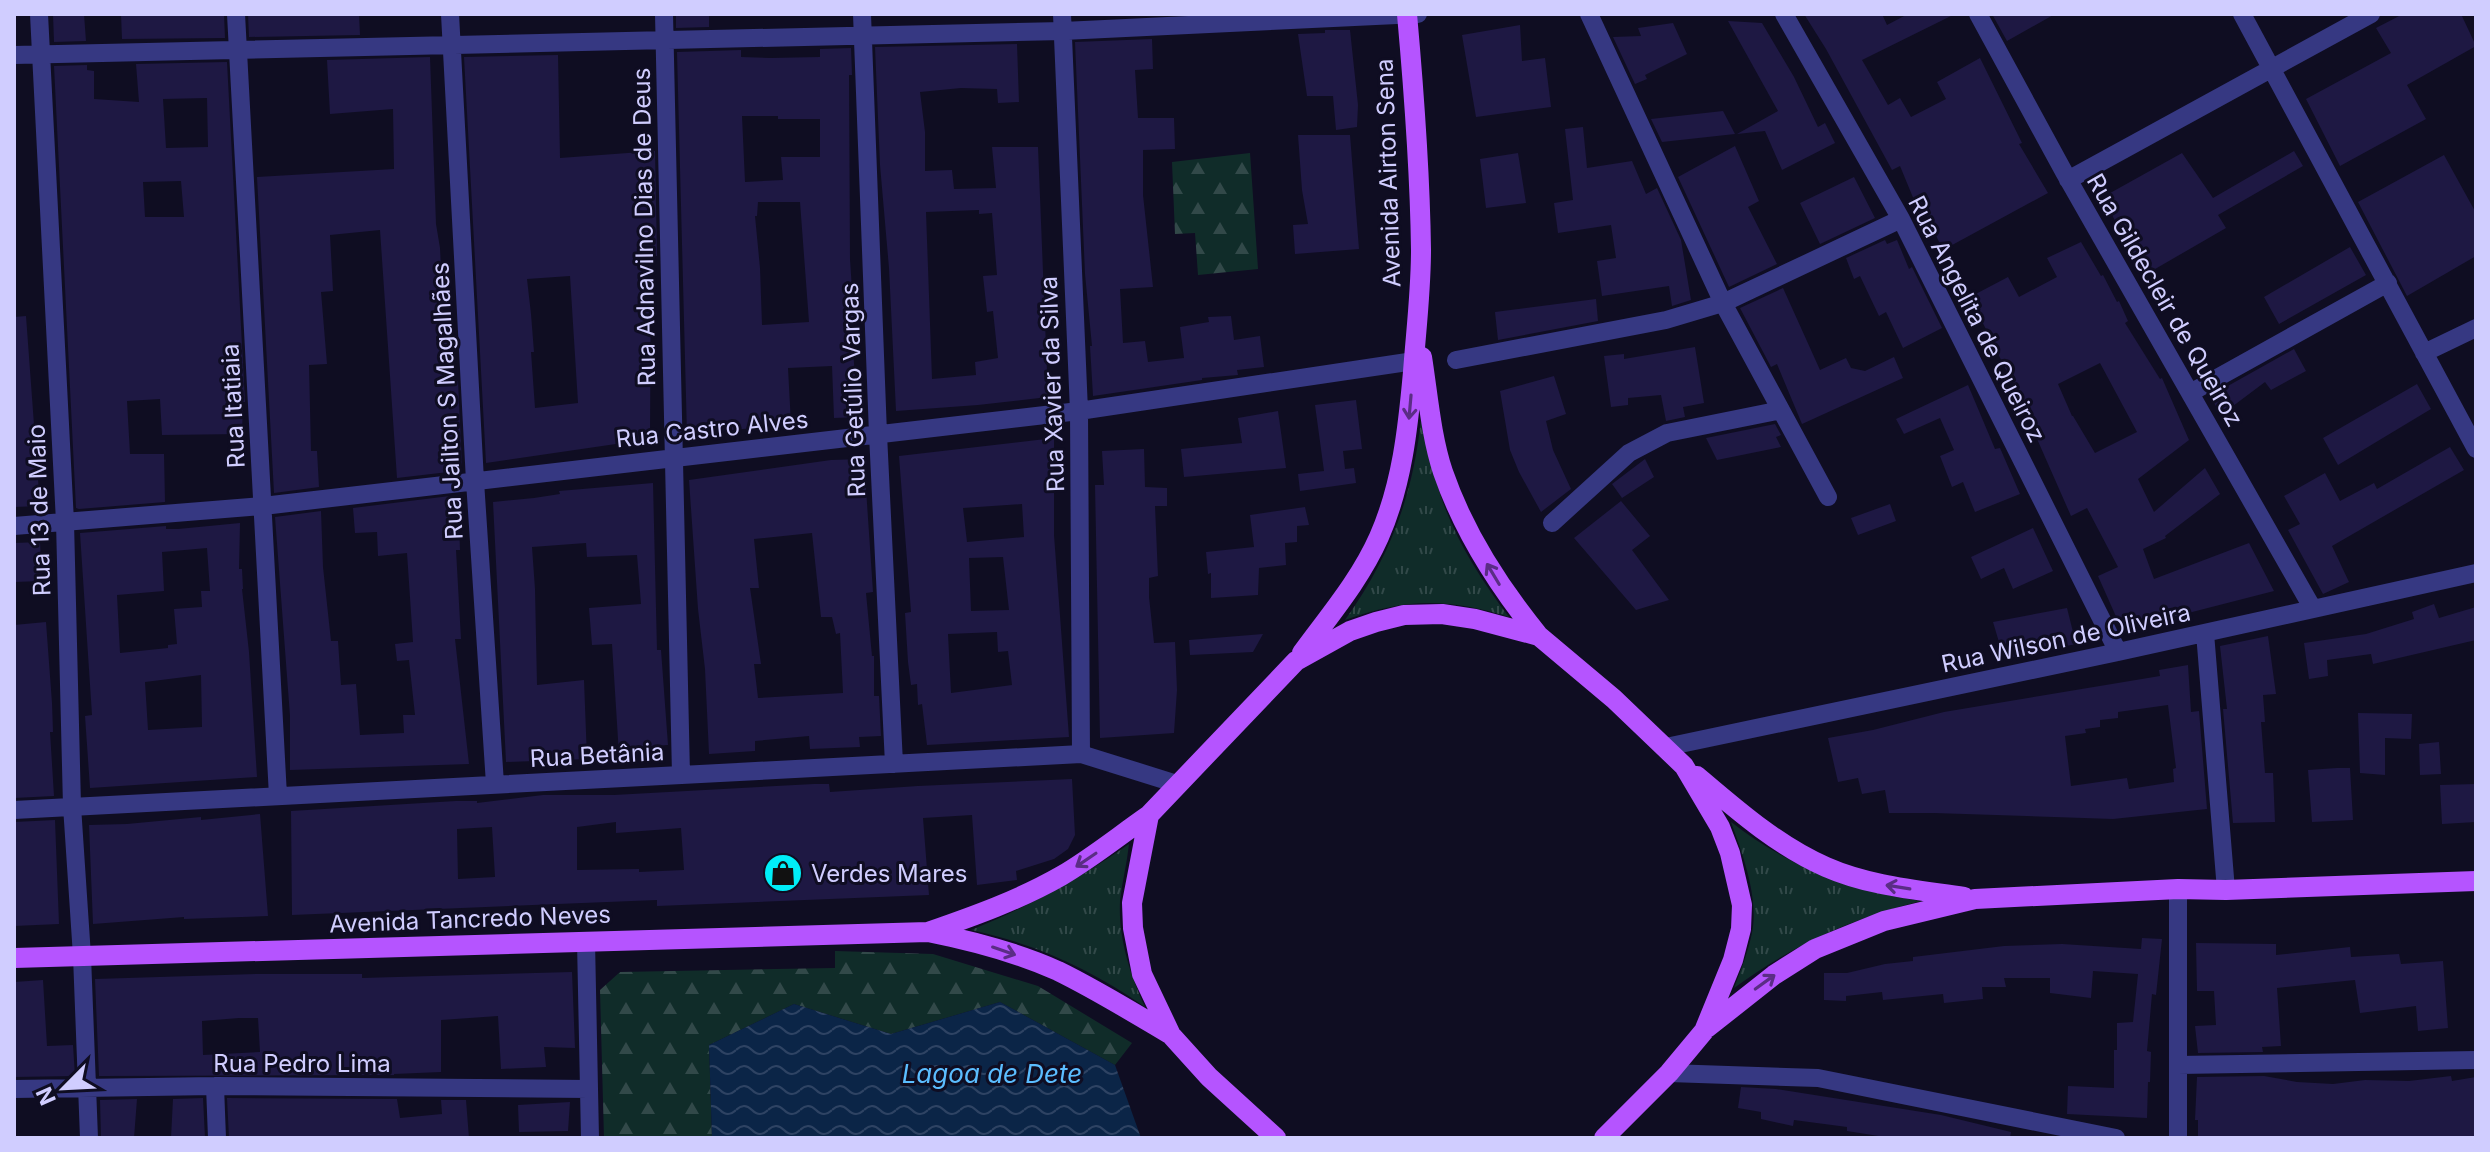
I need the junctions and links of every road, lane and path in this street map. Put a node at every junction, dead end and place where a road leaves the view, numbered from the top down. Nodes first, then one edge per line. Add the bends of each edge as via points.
1 (39, 14) edge
2 (236, 14) edge
3 (450, 14) edge
4 (664, 14) edge
5 (862, 14) edge
6 (1408, 14) edge
7 (1418, 14) edge
8 (1589, 14) edge
9 (1784, 14) edge
10 (1978, 14) edge
11 (2242, 14) edge
12 (2371, 14) edge
13 (1063, 23) edge
14 (864, 37) junction
15 (664, 39) junction
16 (452, 45) junction
17 (238, 50) junction
18 (41, 54) junction
19 (14, 55) edge
20 (2272, 68) junction
21 (2068, 180) junction
22 (1901, 219) junction
23 (2388, 283) junction
24 (1723, 303) junction
25 (2476, 328) edge
26 (1417, 329) junction
27 (2424, 353) junction
28 (1456, 360) dead end
29 (1414, 361) junction
30 (2190, 393) junction
31 (1781, 410) junction
32 (1079, 411) junction
33 (878, 434) junction
34 (2476, 449) edge
35 (673, 457) junction
36 (475, 481) junction
37 (1828, 497) dead end
38 (263, 506) junction
39 (65, 522) junction
40 (1552, 523) dead end
41 (14, 526) edge
42 (2476, 573) edge
43 (2313, 609) junction
44 (2205, 633) junction
45 (1539, 636) junction
46 (2118, 652) junction
47 (1296, 661) junction
48 (1666, 747) junction
49 (1081, 754) junction
50 (894, 764) junction
51 (1684, 766) junction
52 (681, 775) junction
53 (495, 784) junction
54 (1177, 784) junction
55 (278, 796) junction
56 (72, 806) junction
57 (14, 810) edge
58 (1149, 815) junction
59 (2476, 881) edge
60 (2178, 889) junction
61 (2226, 890) junction
62 (1975, 899) junction
63 (928, 932) junction
64 (586, 941) junction
65 (82, 956) junction
66 (14, 958) edge
67 (1704, 1031) junction
68 (1171, 1035) junction
69 (2476, 1060) edge
70 (2178, 1065) junction
71 (1669, 1073) junction
72 (215, 1086) junction
73 (86, 1088) junction
74 (14, 1089) edge
75 (589, 1089) junction
76 (89, 1138) edge
77 (217, 1138) edge
78 (590, 1138) edge
79 (1276, 1138) edge
80 (1604, 1138) edge
81 (2116, 1138) edge
82 (2178, 1138) edge

1 - 18 street, Rua 13 de Maio
2 - 17 street, Rua Itatiaia
3 - 16 street, Rua Jailton S Magalhães
4 - 15 street, Rua Adnavilno Dias de Deus
5 - 14 street, Rua Getúlio Vargas
6 - 7 street
6 - 13 street
6 - 26 main road, Avenida Airton Sena via 1421,251
8 - 24 street
9 - 22 street, Rua Angelita de Queiroz
10 - 21 street, Rua Gildecleir de Queiroz
11 - 20 street
12 - 20 street
13 - 14 street
13 - 32 street, Rua Xavier da Silva
14 - 15 street
14 - 33 street, Rua Getúlio Vargas
15 - 16 street
15 - 35 street, Rua Adnavilno Dias de Deus
16 - 17 street
16 - 36 street, Rua Jailton S Magalhães
17 - 18 street
17 - 38 street, Rua Itatiaia
18 - 19 street
18 - 39 street, Rua 13 de Maio
20 - 21 street
20 - 23 street
21 - 30 street, Rua Gildecleir de Queiroz
22 - 24 street
22 - 46 street, Rua Angelita de Queiroz
23 - 27 street
23 - 30 street
24 - 28 street via 1666,320
24 - 31 street
25 - 27 street
26 - 29 main road
45 -> 26 main road via 1491,573 1443,472
27 - 34 street
29 - 32 street, Rua Castro Alves
29 -> 47 main road via 1403,456 1379,538
30 - 43 street, Rua Gildecleir de Queiroz
31 - 37 street
31 - 40 street via 1667,433 1629,453
32 - 33 street, Rua Castro Alves
32 - 49 street, Rua Xavier da Silva
33 - 35 street, Rua Castro Alves
33 - 50 street, Rua Getúlio Vargas
35 - 36 street, Rua Castro Alves
35 - 52 street, Rua Adnavilno Dias de Deus
36 - 38 street, Rua Castro Alves
36 - 53 street, Rua Jailton S Magalhães
38 - 39 street, Rua Castro Alves
38 - 55 street, Rua Itatiaia
39 - 41 street, Rua Castro Alves
39 - 56 street, Rua 13 de Maio
42 - 43 street, Rua Wilson de Oliveira
43 - 44 street, Rua Wilson de Oliveira
44 - 46 street, Rua Wilson de Oliveira
44 - 61 street
45 - 47 main road via 1475,619 1404,615 1350,631
45 - 48 main road
46 - 48 street, Rua Wilson de Oliveira
47 - 54 main road
48 - 51 main road
49 - 50 street, Rua Betânia
49 - 54 street, Rua Betânia
50 - 52 street, Rua Betânia
62 -> 51 main road via 1882,885 1826,867 1777,841
51 - 67 main road via 1720,827 1742,905 1733,960
52 - 53 street, Rua Betânia
53 - 55 street, Rua Betânia
54 - 58 main road
55 - 56 street, Rua Betânia
56 - 57 street, Rua Betânia
56 - 65 street, Rua 13 de Maio
58 -> 63 main road via 1037,889
58 - 68 main road via 1132,903 1133,928 1142,974
59 - 61 main road
60 - 61 main road
60 - 62 main road
60 - 70 street
67 -> 62 main road via 1815,949 1884,921
63 - 64 main road, Avenida Tancredo Neves
63 -> 68 main road via 980,943 1056,970
64 - 65 main road, Avenida Tancredo Neves
64 - 75 street
65 - 66 main road, Avenida Tancredo Neves
65 - 73 street, Rua 13 de Maio
67 - 71 main road
68 - 79 main road
69 - 70 street
70 - 82 street
71 - 80 main road
71 - 81 street via 1818,1078
72 - 73 street, Rua Pedro Lima
72 - 75 street, Rua Pedro Lima
72 - 77 street
73 - 74 street, Rua Pedro Lima
73 - 76 street, Rua 13 de Maio
75 - 78 street

